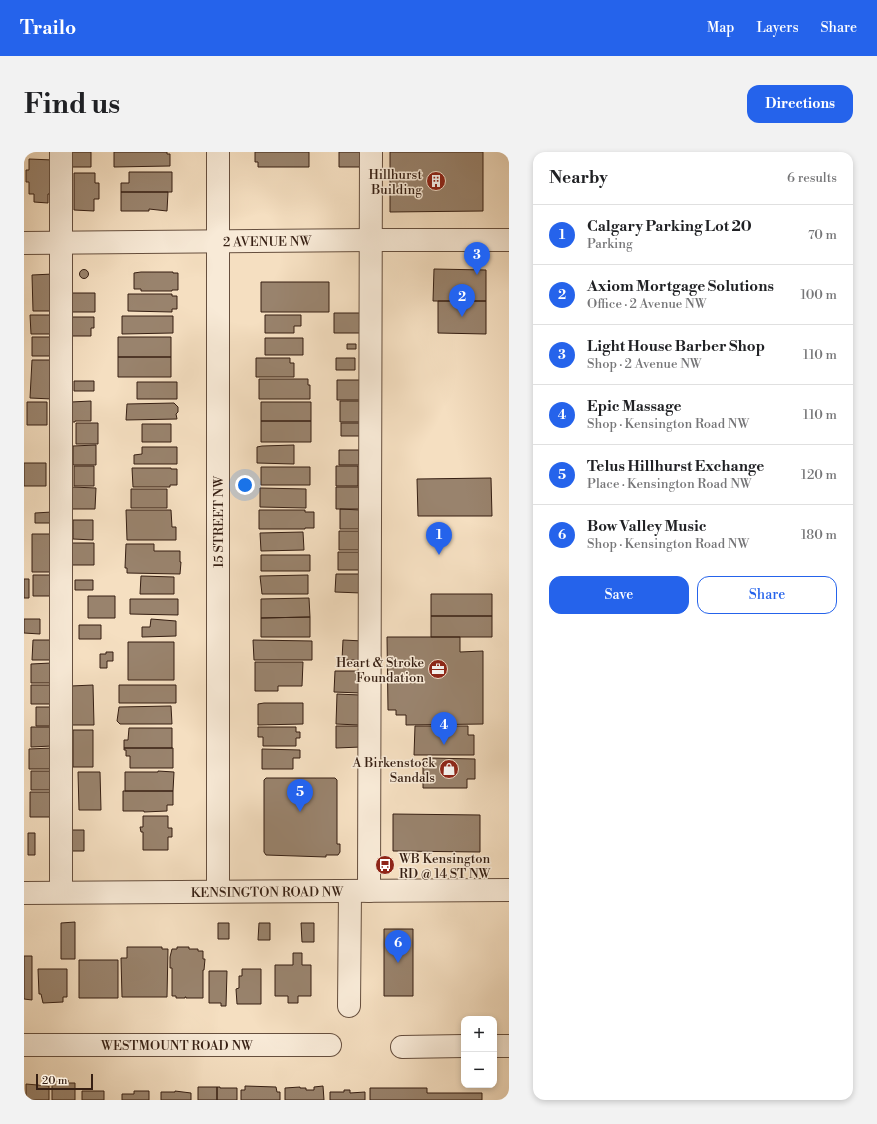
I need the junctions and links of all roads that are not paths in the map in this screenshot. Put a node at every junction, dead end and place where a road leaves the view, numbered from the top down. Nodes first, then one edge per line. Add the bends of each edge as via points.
1 (61, 152) edge
2 (218, 152) edge
3 (370, 152) edge
4 (370, 240) junction
5 (509, 240) edge
6 (218, 241) junction
7 (24, 243) edge
8 (61, 243) junction
9 (509, 890) edge
10 (218, 891) junction
11 (359, 891) junction
12 (61, 892) junction
13 (24, 893) edge
14 (349, 1006) dead end
15 (24, 1045) edge
16 (330, 1045) dead end
17 (461, 1046) edge
18 (497, 1046) edge
19 (509, 1046) edge
20 (402, 1047) dead end

1 - 8 street
2 - 6 street, 15 STREET NW
3 - 4 street
4 - 5 street, 2 AVENUE NW
4 - 6 street, 2 AVENUE NW
4 - 11 street
6 - 8 street, 2 AVENUE NW
6 - 10 street, 15 STREET NW
7 - 8 street, 2 AVENUE NW
8 - 12 street
9 - 11 street, KENSINGTON ROAD NW
10 - 11 street, KENSINGTON ROAD NW
10 - 12 street, KENSINGTON ROAD NW
11 - 14 street
12 - 13 street, KENSINGTON ROAD NW
15 - 16 street, WESTMOUNT ROAD NW
17 - 20 street
18 - 19 street

